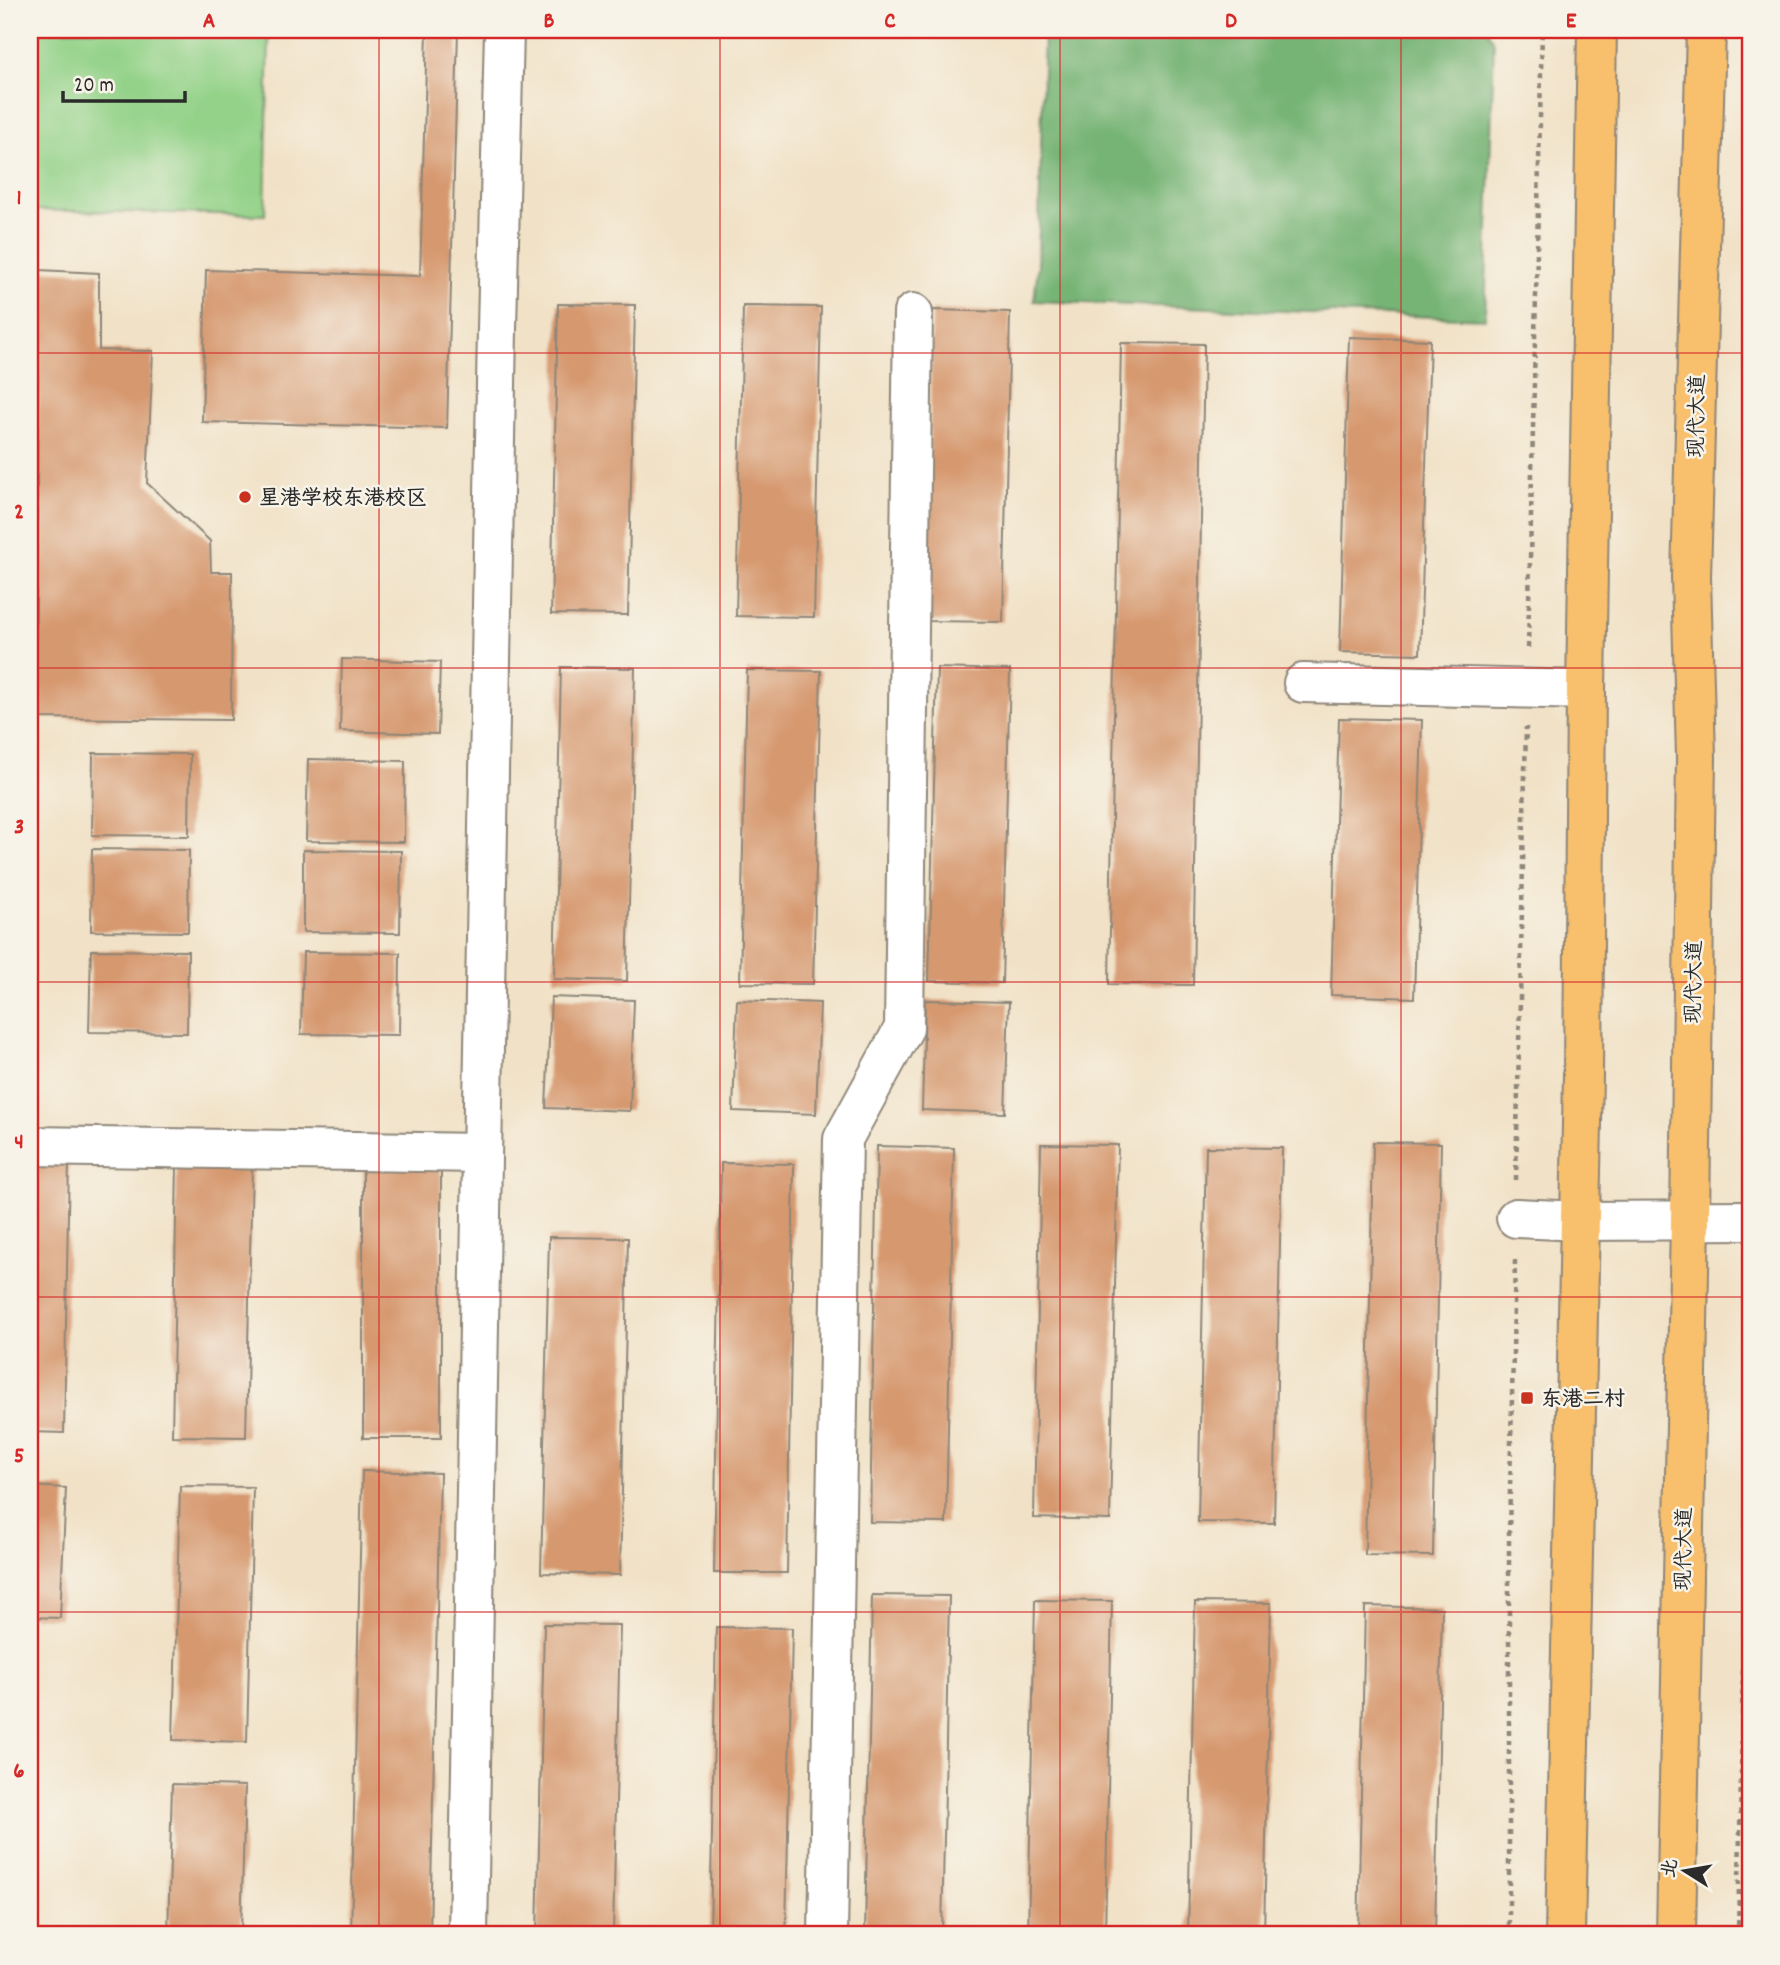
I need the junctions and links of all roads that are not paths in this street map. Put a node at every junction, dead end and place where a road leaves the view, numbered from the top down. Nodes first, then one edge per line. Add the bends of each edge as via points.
1 (504, 30) edge
2 (1597, 30) edge
3 (1706, 30) edge
4 (913, 313) dead end
5 (1303, 683) dead end
6 (1586, 690) junction
7 (30, 1146) edge
8 (482, 1153) junction
9 (1516, 1218) road end
10 (1750, 1220) edge
11 (1580, 1221) junction
12 (1690, 1221) junction
13 (468, 1935) edge
14 (828, 1935) edge
15 (1565, 1935) edge
16 (1676, 1935) edge

1 - 8 street
2 - 6 main road
3 - 12 main road, 现代大道 via 1691,577 1696,757
4 - 14 street via 904,1028 843,1139
5 - 6 street
6 - 11 main road
7 - 8 street
8 - 13 street
9 - 11 street
10 - 12 street
11 - 12 street
11 - 15 main road
12 - 16 main road, 现代大道

